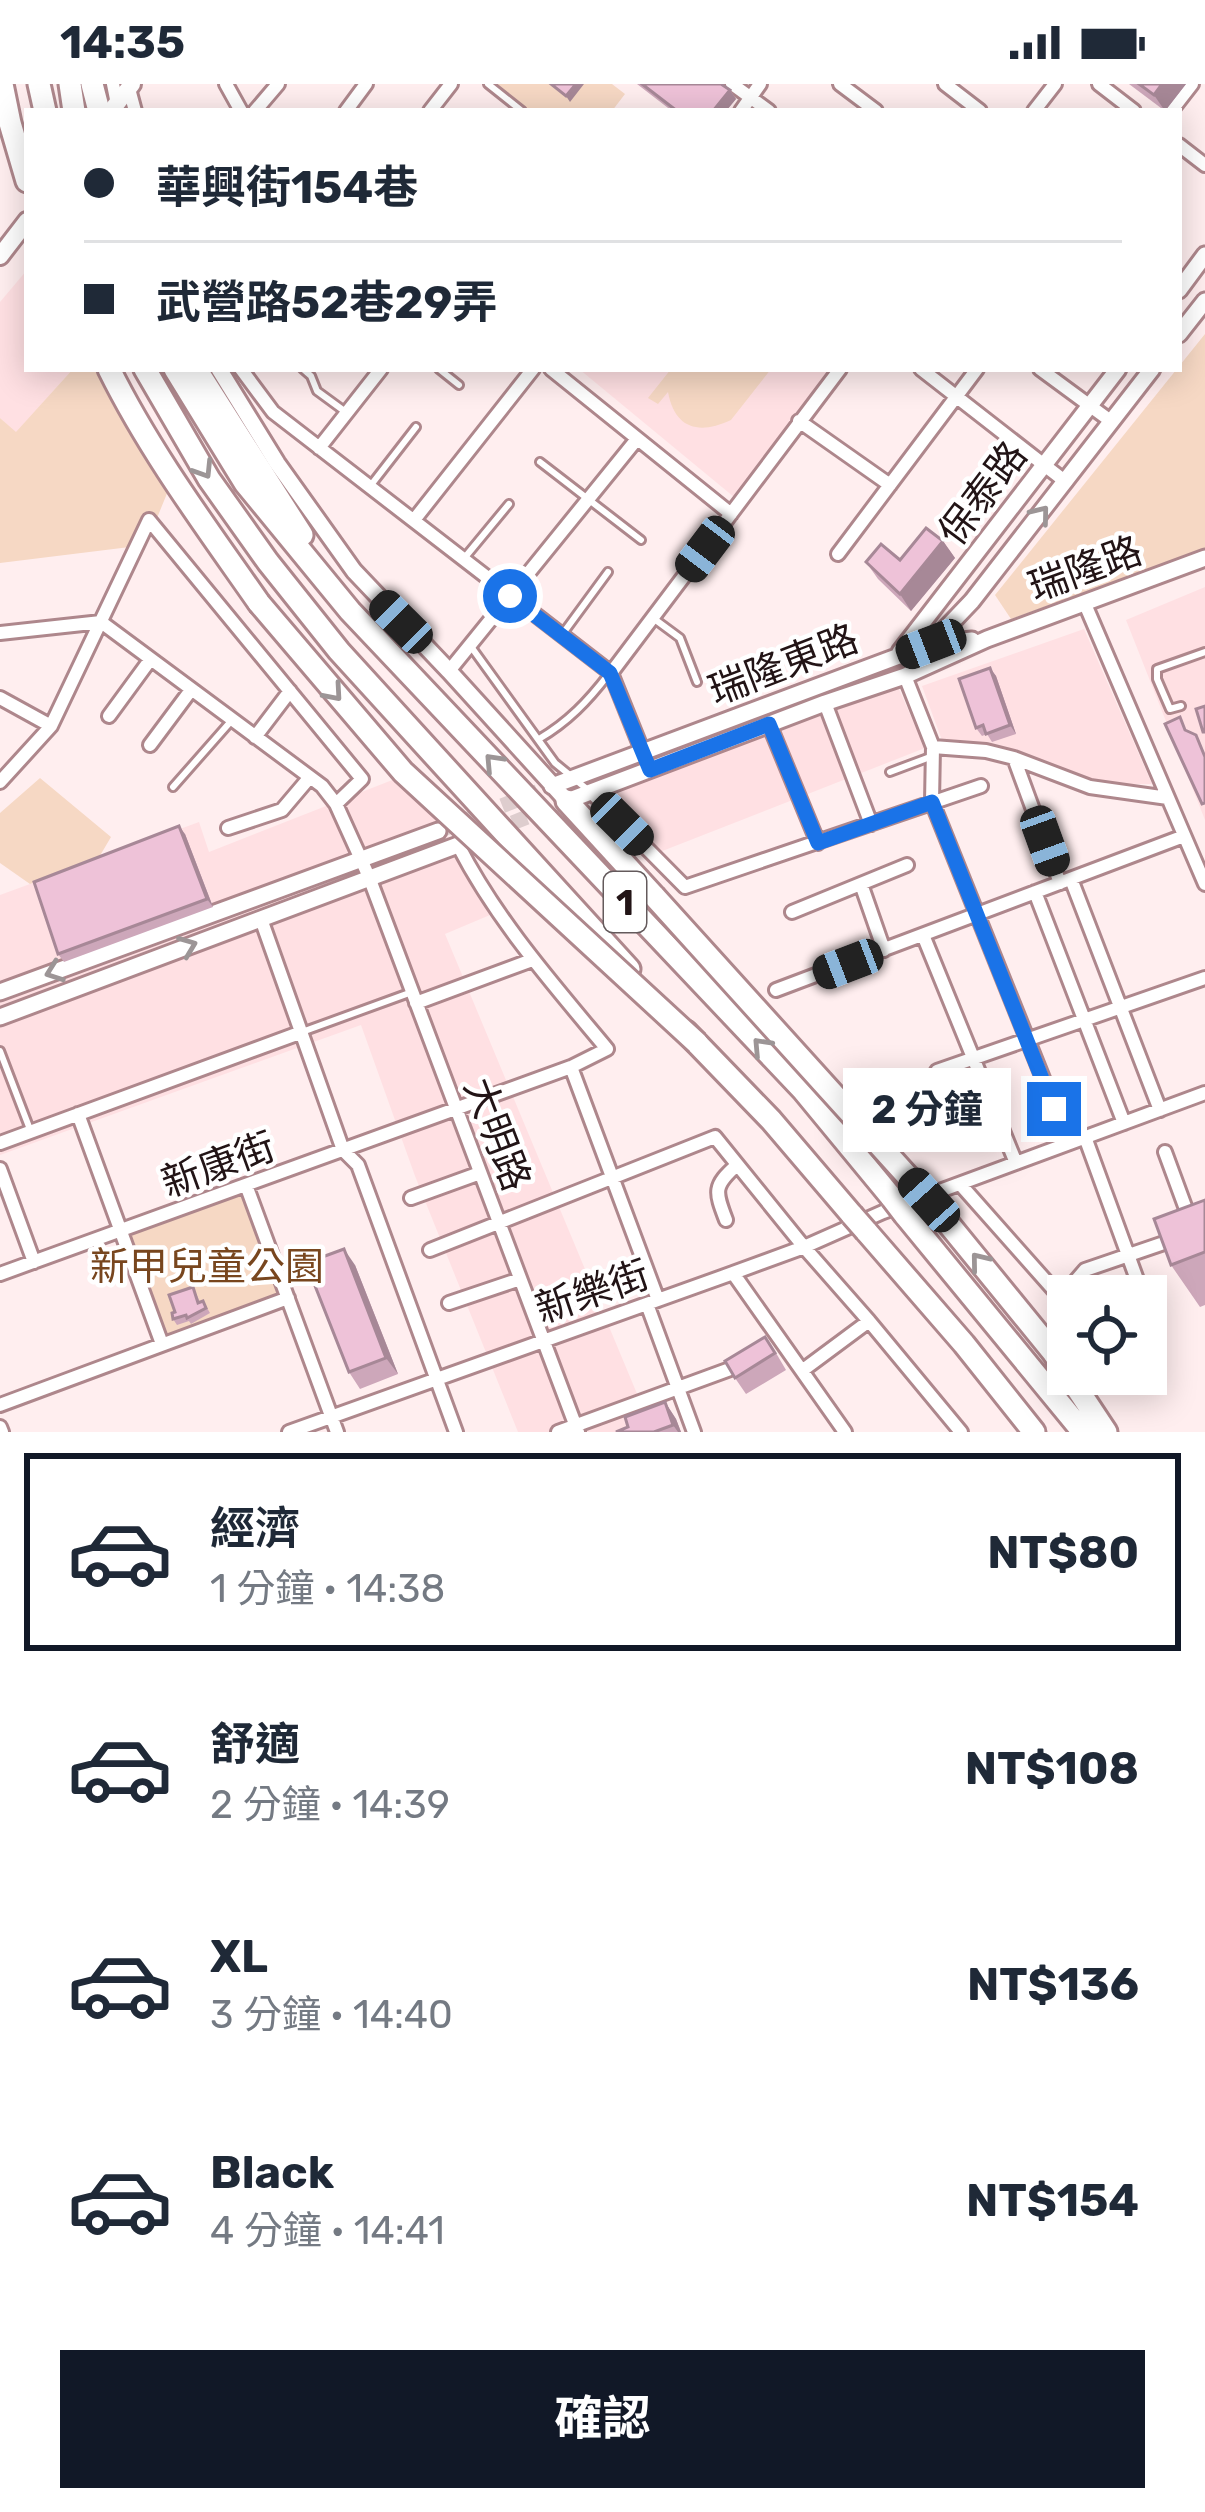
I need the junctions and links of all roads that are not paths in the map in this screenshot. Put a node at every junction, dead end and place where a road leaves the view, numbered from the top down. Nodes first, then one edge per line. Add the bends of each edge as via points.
1 (2, 84) edge
2 (278, 84) edge
3 (451, 84) edge
4 (488, 84) edge
5 (732, 84) edge
6 (760, 84) edge
7 (840, 84) edge
8 (945, 84) edge
9 (1055, 84) edge
10 (1099, 84) edge
11 (1192, 84) edge
12 (751, 97) junction
13 (258, 108) edge
14 (432, 108) edge
15 (516, 108) edge
16 (743, 108) edge
17 (765, 108) edge
18 (872, 108) edge
19 (976, 108) edge
20 (1036, 108) edge
21 (1130, 108) edge
22 (1173, 108) edge
23 (0, 121) edge
24 (24, 170) edge
25 (24, 175) edge
26 (24, 225) edge
27 (1205, 255) edge
28 (0, 256) edge
29 (1182, 286) edge
30 (1205, 302) edge
31 (1182, 330) edge
32 (110, 372) edge
33 (147, 372) edge
34 (177, 372) edge
35 (198, 372) edge
36 (225, 372) edge
37 (244, 372) edge
38 (306, 372) edge
39 (379, 372) edge
40 (443, 372) edge
41 (531, 372) edge
42 (555, 372) edge
43 (837, 372) edge
44 (925, 372) edge
45 (975, 372) edge
46 (1044, 372) edge
47 (1116, 372) edge
48 (1150, 372) edge
49 (459, 385) dead end
50 (956, 397) junction
51 (1090, 406) junction
52 (347, 413) junction
53 (799, 421) junction
54 (1112, 422) junction
55 (416, 427) dead end
56 (637, 439) junction
57 (319, 448) junction
58 (540, 463) dead end
59 (1044, 466) junction
60 (1066, 482) junction
61 (890, 485) junction
62 (370, 486) junction
63 (588, 500) junction
64 (509, 505) dead end
65 (731, 514) junction
66 (414, 520) junction
67 (641, 540) dead end
68 (838, 554) dead end
69 (1205, 558) edge
70 (464, 559) junction
71 (608, 572) dead end
72 (510, 596) junction
73 (1085, 604) junction
74 (968, 605) junction
75 (350, 611) junction
76 (652, 618) junction
77 (101, 622) junction
78 (924, 625) junction
79 (0, 633) edge
80 (562, 635) junction
81 (987, 639) junction
82 (931, 644) junction
83 (470, 645) junction
84 (1205, 652) edge
85 (896, 657) junction
86 (150, 660) junction
87 (938, 661) junction
88 (449, 670) junction
89 (610, 673) junction
90 (905, 676) junction
91 (697, 682) dead end
92 (191, 690) junction
93 (290, 691) junction
94 (0, 698) edge
95 (826, 703) junction
96 (1181, 706) dead end
97 (109, 716) dead end
98 (232, 720) junction
99 (769, 724) junction
100 (51, 726) junction
101 (255, 737) junction
102 (539, 740) junction
103 (150, 745) dead end
104 (644, 751) junction
105 (933, 751) junction
106 (1014, 758) junction
107 (650, 770) junction
108 (890, 772) dead end
109 (310, 777) junction
110 (0, 782) edge
111 (981, 786) dead end
112 (173, 787) dead end
113 (564, 788) junction
114 (591, 792) junction
115 (1168, 798) junction
116 (932, 802) junction
117 (336, 804) junction
118 (871, 824) junction
119 (228, 828) dead end
120 (438, 831) tunnel mouth
121 (1184, 836) junction
122 (818, 843) junction
123 (458, 845) joint
124 (360, 858) junction
125 (907, 865) dead end
126 (369, 877) junction
127 (1065, 881) junction
128 (862, 884) junction
129 (1205, 884) edge
130 (1035, 892) junction
131 (792, 912) dead end
132 (975, 914) junction
133 (261, 919) junction
134 (923, 935) junction
135 (115, 949) junction
136 (884, 950) junction
137 (532, 960) junction
138 (123, 970) junction
139 (1205, 978) edge
140 (776, 990) dead end
141 (0, 992) edge
142 (414, 997) junction
143 (1120, 1007) junction
144 (0, 1017) edge
145 (1084, 1020) junction
146 (302, 1032) junction
147 (1026, 1040) junction
148 (697, 1043) junction
149 (0, 1051) edge
150 (974, 1058) junction
151 (571, 1067) junction
152 (937, 1071) edge
153 (1205, 1093) edge
154 (456, 1109) junction
155 (1160, 1109) junction
156 (78, 1114) junction
157 (1124, 1123) junction
158 (31, 1132) junction
159 (1085, 1138) junction
160 (0, 1143) edge
161 (1069, 1144) junction
162 (343, 1150) junction
163 (1165, 1151) dead end
164 (1016, 1163) junction
165 (737, 1165) junction
166 (0, 1169) edge
167 (481, 1173) junction
168 (613, 1178) junction
169 (960, 1184) junction
170 (246, 1185) junction
171 (411, 1198) dead end
172 (893, 1208) junction
173 (726, 1220) dead end
174 (499, 1222) junction
175 (121, 1231) junction
176 (1200, 1231) edge
177 (804, 1247) junction
178 (430, 1250) dead end
179 (1128, 1257) junction
180 (34, 1262) junction
181 (733, 1273) junction
182 (0, 1274) edge
183 (1135, 1275) edge
184 (520, 1279) junction
185 (288, 1298) junction
186 (653, 1302) junction
187 (449, 1303) dead end
188 (869, 1321) junction
189 (544, 1339) junction
190 (162, 1344) junction
191 (788, 1348) junction
192 (770, 1355) edge
193 (752, 1361) edge
194 (802, 1370) junction
195 (436, 1378) junction
196 (678, 1388) junction
197 (0, 1405) edge
198 (331, 1416) junction
199 (577, 1429) edge
200 (289, 1432) edge
201 (337, 1432) edge
202 (456, 1432) edge
203 (558, 1432) edge
204 (694, 1432) edge
205 (845, 1432) edge
206 (961, 1432) edge
207 (1034, 1432) edge
208 (1083, 1432) edge
209 (1106, 1432) edge

1 - 24 highway
2 - 13 street
3 - 14 street
4 - 15 lane
5 - 12 street
6 - 12 street
7 - 18 street
8 - 19 street
9 - 20 street
10 - 21 street
11 - 22 street
12 - 16 street
12 - 17 street
23 - 25 highway
26 - 28 main road
27 - 29 street
30 - 31 street
32 -> 148 highway, bridge via 259,603 403,772
33 -> 148 highway, 1 via 209,479 339,651
34 - 75 highway, 1 via 245,483
35 - 75 highway
36 - 88 street via 354,571
37 - 57 street via 273,412
38 - 52 lane via 316,391
39 - 52 street
40 - 49 lane
41 - 66 street
42 - 56 street
43 - 53 street
44 - 50 street
45 - 50 street
46 - 51 street
47 - 51 street, 保泰路
48 - 54 street, 保泰路
50 - 59 street
50 - 61 street
51 - 54 street
51 - 59 street, 保泰路
52 - 57 street
53 - 61 street
53 - 65 street
54 - 60 street, 保泰路
55 - 62 lane
56 - 63 street
56 - 65 street
57 - 62 street
58 - 63 lane
59 - 60 street
59 - 78 street, 保泰路
74 -> 60 street, 保泰路
61 - 68 street
62 - 66 street
63 - 67 lane
63 - 72 street
64 - 70 lane
65 - 76 street
66 - 70 street
69 - 73 street, 瑞隆路
70 - 72 street
71 - 80 lane
72 - 80 street
72 - 83 street
73 - 81 street, 瑞隆路
73 - 115 street
74 - 81 street via 969,631
74 - 82 street, 保泰路
172 -> 75 highway, 1 via 803,1090
76 - 89 street
76 - 91 lane via 680,638
77 - 79 street
77 - 86 street, 大明路
77 - 93 street via 149,520
77 - 100 street
78 - 82 street
78 - 85 street, 保泰路
80 - 89 street
81 - 82 street, 瑞隆路
81 - 87 street, 瑞隆路
82 - 85 street, 瑞隆東路
82 - 87 street
82 - 90 street, 瑞隆東路
83 - 88 street
83 - 102 lane
84 - 96 lane via 1157,669 1171,709
85 - 104 street, 瑞隆東路
86 - 92 street, 大明路
86 - 97 street
87 - 90 street, 瑞隆路
88 - 113 street
89 - 102 lane
89 - 104 street
90 - 95 street, 瑞隆東路
90 - 105 street
92 - 98 street, 大明路
92 - 103 street
93 - 101 street
93 - 117 street via 362,779
94 - 100 street
95 - 99 street, 瑞隆東路
95 - 118 street
98 - 101 street, 大明路
98 - 112 lane
99 - 107 street, 瑞隆東路
99 - 122 street
100 - 110 street
101 - 109 street, 大明路
102 - 113 lane
104 - 107 street
104 - 113 street, 瑞隆東路
105 - 106 street
105 - 108 lane
105 - 116 street
106 - 115 street via 1090,787
106 - 127 street
107 - 114 street, 瑞隆東路
109 - 117 street, 大明路
109 - 119 street via 282,809
111 - 116 street
113 - 114 street, 瑞隆東路
209 -> 113 highway, bridge via 1053,1352 929,1200
114 - 122 street via 685,886
115 - 121 street
116 - 118 street
116 - 132 street
117 - 124 street, 大明路
118 - 122 street
120 - 124 street
121 - 127 street
121 - 129 street
123 - 126 street
123 - 137 street
124 - 126 street, 大明路
124 - 135 street
125 - 128 street
126 - 133 street
126 - 142 street, 大明路
127 - 130 street
127 - 143 street
128 - 131 street
128 - 136 street
130 - 132 street
130 - 145 street
132 - 134 street
132 - 147 street
138 -> 133 street
133 - 146 street
134 - 136 street
134 - 150 street
135 - 138 street
135 -> 141 street
136 - 140 street
137 - 142 street
137 - 151 street, 新康街 via 607,1049
138 - 144 street
139 - 143 street
142 - 146 lane
142 - 154 street, 大明路
143 - 145 street
143 - 155 street
145 - 147 street
145 - 157 street
146 - 156 street
146 - 162 street
147 - 150 street
147 - 161 street
148 - 207 highway, 1
149 - 158 lane
150 - 152 street
150 - 164 street
151 - 154 street, 新康街
151 - 168 street
153 - 155 street, 新樂街
154 - 162 street, 新康街
154 - 167 street, 大明路
155 - 157 street, 新樂街
156 - 158 street
156 - 175 street
157 - 159 street, 新樂街
158 - 160 street
159 - 161 street, 新樂街
159 - 179 street
161 - 164 street, 新樂街
162 - 170 street, 新康街
162 - 195 street via 358,1166
163 - 176 street
164 - 169 street, 新樂街
165 - 168 street via 715,1137
165 - 173 street via 718,1184
165 - 177 street
166 - 180 street
167 - 171 street
167 - 174 street, 大明路
168 - 174 street
168 - 186 street
169 - 172 street, 新樂街
169 - 179 street via 1061,1298 1085,1270
170 - 175 street, 新康街
170 - 185 street
172 - 177 street, 新樂街
172 - 208 highway, 1
174 - 178 street
174 - 184 street, 大明路
175 - 180 street, 新康街
175 - 190 street
176 - 179 street
177 - 181 street, 新樂街
177 - 188 street
179 - 183 street
180 - 182 street, 新康街
181 - 186 street, 新樂街
181 - 191 street
184 - 187 street
184 - 189 street, 大明路
185 - 190 street
185 - 198 street
186 - 189 street, 新樂街
186 - 196 street
188 - 194 street
188 - 206 street
189 - 195 street, 新樂街
189 - 199 street, 大明路
190 - 197 street
191 - 192 street
191 - 194 street
193 - 196 street
194 - 205 street
195 - 198 street, 新樂街
195 - 202 street
196 - 199 street
196 - 204 street
198 - 200 street, 新樂街
198 - 201 street
199 - 203 street

